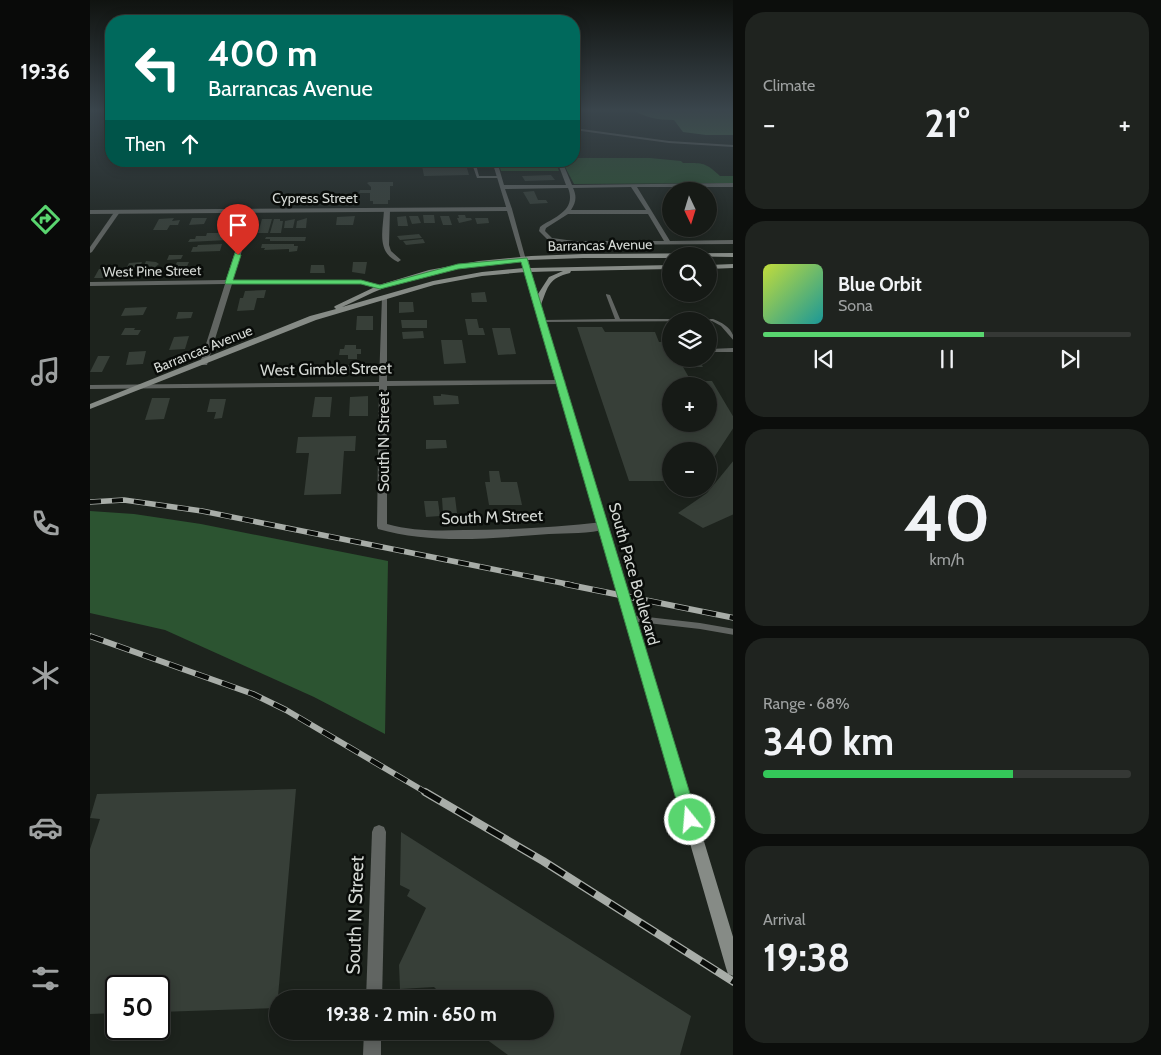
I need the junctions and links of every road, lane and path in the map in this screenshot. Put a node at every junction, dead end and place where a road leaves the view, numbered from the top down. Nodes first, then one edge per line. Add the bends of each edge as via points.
1 (475, 167) edge
2 (496, 167) edge
3 (561, 167) edge
4 (499, 177) junction
5 (733, 185) edge
6 (570, 186) junction
7 (633, 186) junction
8 (503, 187) junction
9 (509, 209) junction
10 (386, 210) junction
11 (251, 211) junction
12 (90, 212) edge
13 (117, 212) junction
14 (567, 212) junction
15 (650, 212) junction
16 (733, 242) edge
17 (669, 243) junction
18 (90, 251) edge
19 (733, 255) edge
20 (524, 259) junction
21 (398, 260) dead end
22 (717, 266) edge
23 (733, 266) edge
24 (601, 267) junction
25 (662, 267) edge
26 (527, 270) junction
27 (242, 282) joint
28 (335, 282) joint
29 (228, 283) junction
30 (90, 284) edge
31 (380, 287) junction
32 (608, 295) dead end
33 (384, 298) junction
34 (538, 304) junction
35 (326, 313) junction
36 (618, 320) junction
37 (543, 321) junction
38 (733, 339) edge
39 (733, 350) edge
40 (717, 351) edge
41 (204, 363) junction
42 (562, 382) junction
43 (384, 383) junction
44 (90, 387) edge
45 (142, 387) junction
46 (90, 407) edge
47 (382, 526) joint
48 (603, 526) junction
49 (630, 618) junction
50 (733, 632) edge
51 (379, 832) dead end
52 (733, 965) edge
53 (374, 990) edge
54 (373, 1040) edge
55 (372, 1055) edge

1 - 4 lane via 478,177
2 - 4 street, South Pace Boulevard
3 - 6 street
4 - 8 street, South Pace Boulevard
5 - 7 street
6 - 7 street
6 - 8 street
6 - 14 street via 574,199
7 - 15 street
8 - 9 street, South Pace Boulevard
9 - 10 street, Cypress Street
9 - 20 street, South Pace Boulevard
10 - 11 street, Cypress Street
10 - 21 street via 386,244 388,252
11 - 13 street, Cypress Street
11 - 29 street
12 - 13 street, Cypress Street
13 - 18 street
14 - 15 street
14 - 17 street, Barrancas Avenue via 543,227 542,232 550,238 574,243
15 - 17 street
16 - 17 street
19 - 20 main road, Barrancas Avenue
20 - 26 main road, South Pace Boulevard
20 - 31 main road, Barrancas Avenue via 458,266
22 - 23 main road
24 - 25 main road, Barrancas Avenue
24 - 26 main road, Barrancas Avenue
24 - 34 main road via 564,272 549,279
26 - 33 main road, Barrancas Avenue via 448,280
26 - 34 main road, South Pace Boulevard
27 - 28 lane, West Pine Street
27 - 29 street, West Pine Street
28 - 31 street via 361,282
29 - 30 street, West Pine Street
29 - 41 street
31 - 35 main road, Barrancas Avenue
32 - 36 lane
33 - 35 main road, Barrancas Avenue
33 - 43 street, South N Street
34 - 37 main road, South Pace Boulevard
35 - 41 main road, Barrancas Avenue
36 - 37 lane
36 - 38 lane via 713,320 723,325
37 - 42 main road, South Pace Boulevard
39 - 40 lane
41 - 45 main road, Barrancas Avenue
42 - 43 street, West Gimble Street
42 - 48 main road, South Pace Boulevard
43 - 45 street, West Gimble Street
43 - 47 street, South N Street
44 - 45 street, West Gimble Street
45 - 46 main road, Barrancas Avenue
47 - 48 street, South M Street via 412,533 450,534 520,533
48 - 49 main road, South Pace Boulevard
49 - 50 lane
49 - 52 main road, South Pace Boulevard
51 - 53 street, South N Street
54 - 55 street

